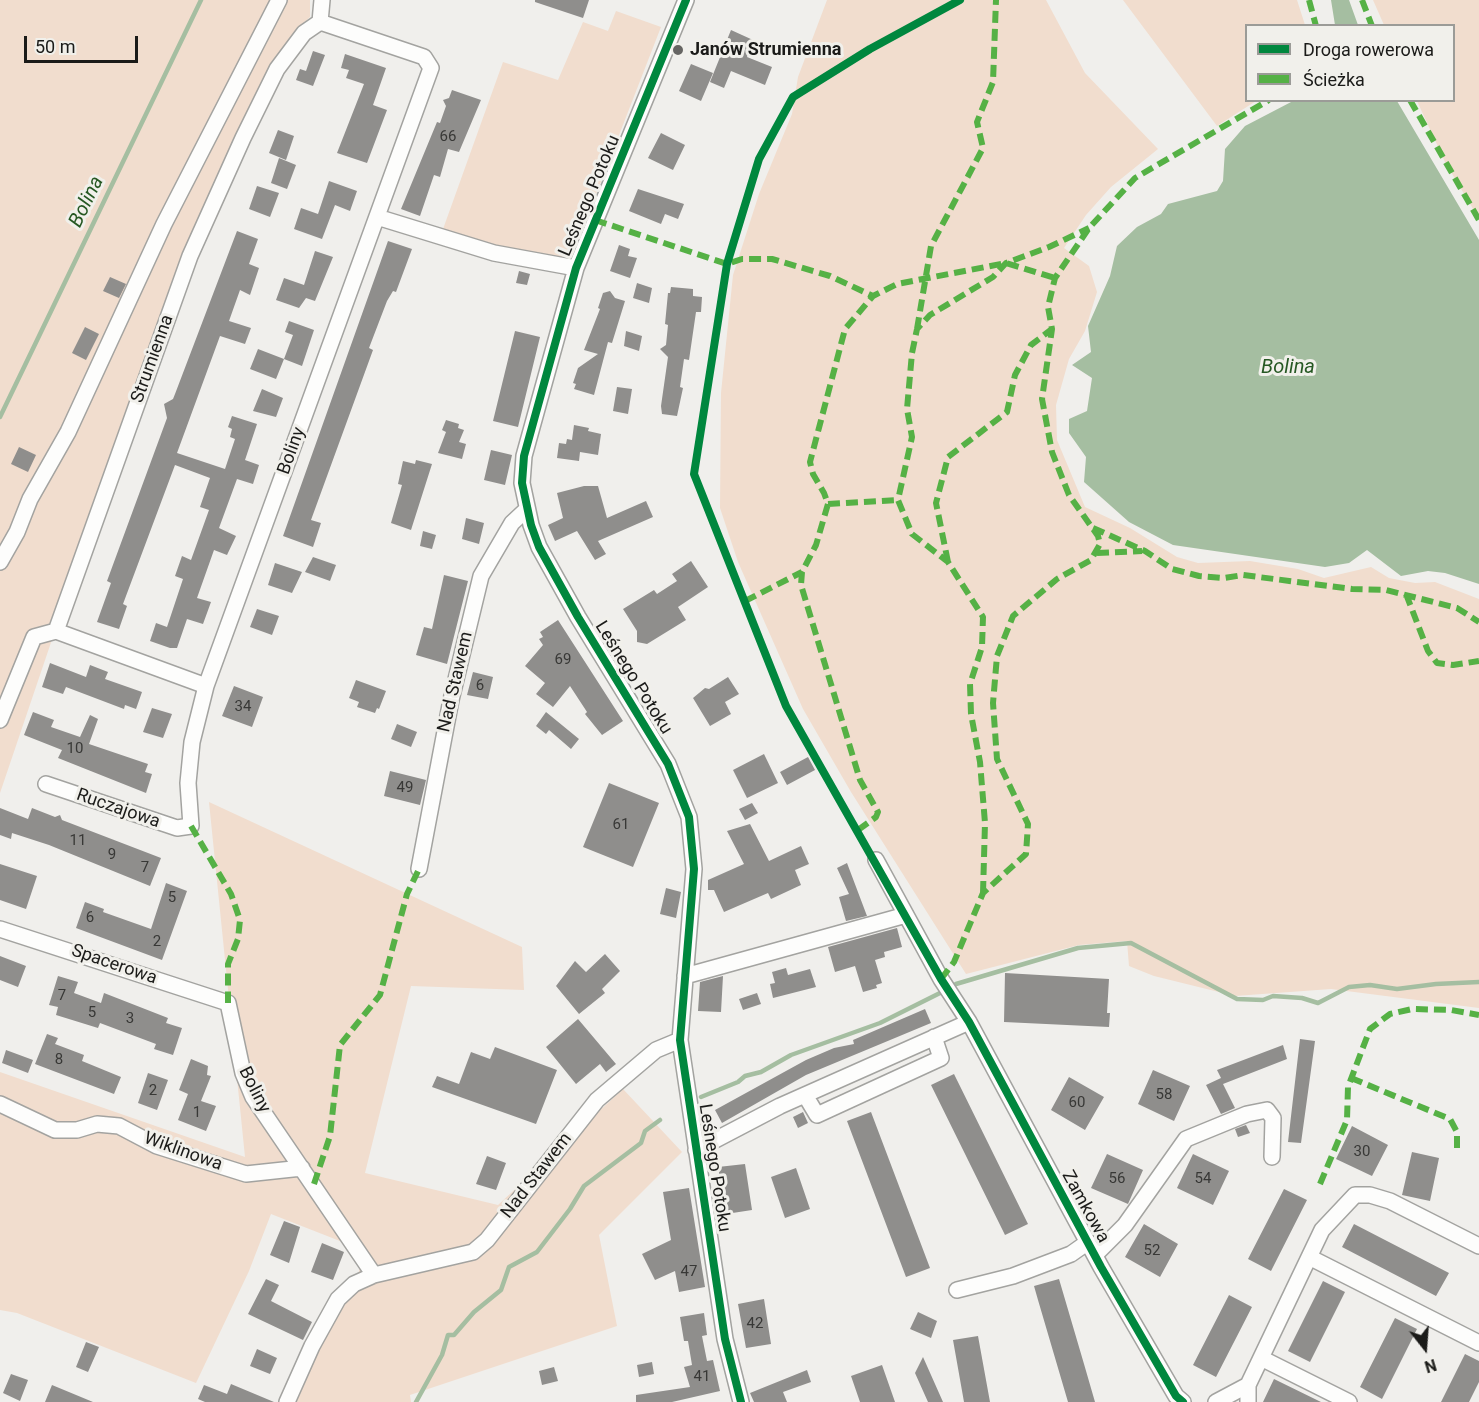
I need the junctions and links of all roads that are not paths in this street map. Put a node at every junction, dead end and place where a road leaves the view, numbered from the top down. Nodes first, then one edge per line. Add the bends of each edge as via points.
1 (279, 0) edge
2 (322, 0) edge
3 (686, 0) edge
4 (320, 22) junction
5 (377, 217) junction
6 (576, 268) junction
7 (527, 508) junction
8 (0, 562) edge
9 (56, 631) junction
10 (206, 686) junction
11 (0, 720) edge
12 (46, 784) dead end
13 (191, 826) joint
14 (876, 860) dead end
15 (419, 870) dead end
16 (906, 915) junction
17 (0, 929) edge
18 (685, 976) junction
19 (228, 1003) joint
20 (969, 1022) junction
21 (934, 1037) junction
22 (680, 1040) junction
23 (805, 1095) junction
24 (0, 1104) edge
25 (696, 1150) junction
26 (1272, 1157) dead end
27 (302, 1168) junction
28 (1479, 1246) edge
29 (1091, 1249) junction
30 (1311, 1258) junction
31 (374, 1275) junction
32 (957, 1290) dead end
33 (1479, 1343) edge
34 (1261, 1358) junction
35 (1248, 1385) junction
36 (287, 1402) edge
37 (741, 1402) edge
38 (1183, 1402) edge
39 (1216, 1402) edge
40 (1248, 1402) edge
41 (1349, 1402) edge

1 - 8 street via 165,224 68,432
2 - 4 street
3 - 6 street, Leśnego Potoku
4 - 5 street, Boliny via 424,57 431,68
4 - 9 street, Strumienna via 304,33 277,69 190,256
5 - 6 street via 494,253
5 - 10 street, Boliny
6 - 7 street, Leśnego Potoku via 524,456 522,483
7 - 15 street, Nad Stawem via 512,523 481,576 451,700
7 - 18 street, Leśnego Potoku via 539,547 668,764 685,804 694,869
9 - 10 street
9 - 11 street via 34,637
10 - 13 street, Boliny via 192,742 188,783
12 - 13 street, Ruczajowa via 177,828
14 - 16 street, Zamkowa
16 - 18 street
16 - 20 street, Zamkowa via 940,979
17 - 19 street, Spacerowa
18 - 22 street, Leśnego Potoku
19 - 27 street, Boliny via 246,1081
20 - 21 street
20 - 29 street, Zamkowa
21 - 23 street
21 - 23 street via 941,1058 817,1115
22 - 25 street, Leśnego Potoku
22 - 31 street, Nad Stawem via 656,1050 597,1100 487,1240 473,1252
23 - 25 street
24 - 27 street, Wiklinowa via 55,1130 77,1130 98,1124 118,1126 157,1146 246,1174
25 - 37 street, Leśnego Potoku via 725,1339
26 - 29 street, Zamkowa via 1273,1118 1267,1110 1186,1139 1125,1225
27 - 31 street
28 - 30 street via 1390,1201 1355,1195 1330,1219
29 - 32 street, Zamkowa
29 - 38 street, Zamkowa
30 - 33 street
30 - 34 street
31 - 36 street, Nad Stawem via 354,1284 338,1299
34 - 35 street
34 - 41 street
35 - 39 street
35 - 40 street

